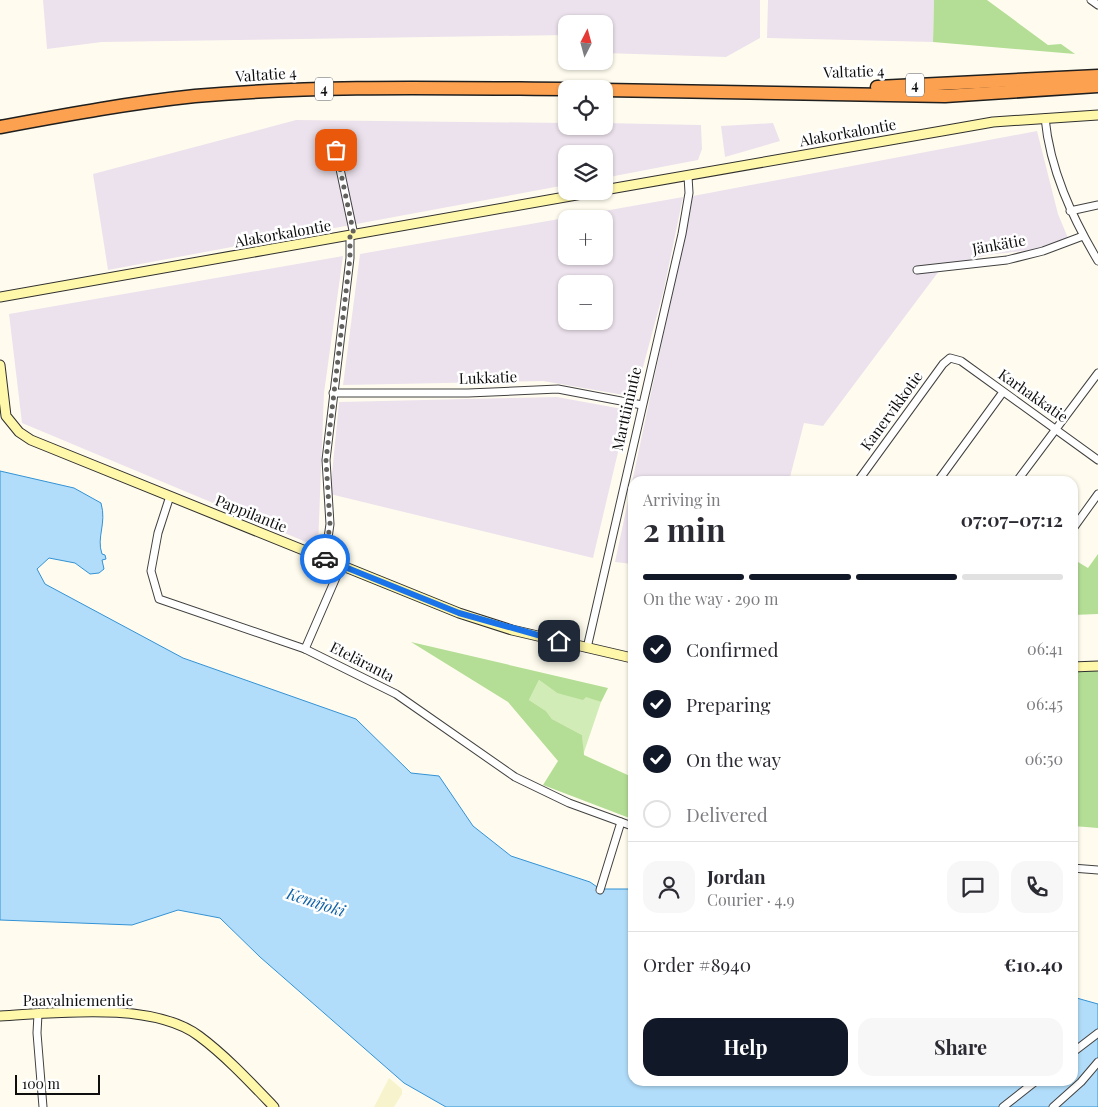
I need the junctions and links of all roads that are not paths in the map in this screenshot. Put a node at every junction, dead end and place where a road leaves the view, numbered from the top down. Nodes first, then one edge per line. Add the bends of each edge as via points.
1 (1091, 0) edge
2 (1098, 5) edge
3 (1098, 76) edge
4 (1094, 87) edge
5 (558, 89) edge
6 (613, 90) edge
7 (732, 93) junction
8 (1098, 115) edge
9 (1045, 118) junction
10 (0, 127) edge
11 (336, 150) dead end
12 (688, 176) junction
13 (613, 188) edge
14 (558, 198) edge
15 (1098, 205) edge
16 (1070, 211) junction
17 (352, 235) junction
18 (1083, 236) junction
19 (1098, 261) edge
20 (918, 270) dead end
21 (0, 297) edge
22 (950, 358) joint
23 (0, 364) edge
24 (1098, 373) edge
25 (1003, 392) junction
26 (333, 393) junction
27 (642, 405) junction
28 (3, 418) edge
29 (1055, 429) junction
30 (1098, 460) edge
31 (862, 476) edge
32 (942, 476) edge
33 (1020, 476) edge
34 (1098, 494) edge
35 (170, 496) junction
36 (1078, 522) edge
37 (325, 559) junction
38 (341, 566) junction
39 (587, 648) junction
40 (306, 649) junction
41 (628, 657) edge
42 (1078, 666) edge
43 (1098, 666) edge
44 (621, 822) junction
45 (628, 825) edge
46 (1078, 868) edge
47 (1098, 870) edge
48 (600, 890) dead end
49 (38, 1014) junction
50 (0, 1016) edge
51 (1098, 1033) edge
52 (1078, 1048) edge
53 (1098, 1062) edge
54 (1078, 1085) edge
55 (1030, 1086) edge
56 (1077, 1086) edge
57 (43, 1107) edge
58 (274, 1107) edge
59 (1003, 1107) edge
60 (1053, 1107) edge

1 - 2 street
3 - 7 highway, Valtatie 4 / 4
4 - 7 highway, Valtatie 4 / 4 via 945,96
5 - 10 highway, Valtatie 4 / 4 via 382,87 194,96
6 - 7 highway, Valtatie 4 / 4
8 - 9 street, Alakorkalontie
9 - 12 street, Alakorkalontie via 958,128
9 - 16 street via 1052,158
11 - 17 street
12 - 13 street, Alakorkalontie
12 - 27 street, Marttiinintie via 689,193 682,234
14 - 17 street, Alakorkalontie
15 - 16 street
16 - 18 street
17 - 21 street, Alakorkalontie
17 - 26 street
18 - 19 street
18 - 20 street, Jänkätie via 1006,260
22 - 25 street, Karhakkatie via 960,361
22 - 31 street, Kanervikkotie
23 - 28 street, Pappilantie
24 - 29 street
25 - 29 street, Karhakkatie
25 - 32 street
26 - 27 street, Lukkatie via 558,389
26 - 37 street via 326,460 330,524
27 - 39 street, Marttiinintie
28 - 35 street, Pappilantie via 31,440
29 - 30 street, Karhakkatie
29 - 33 street
34 - 36 street
35 - 37 street, Pappilantie
35 - 40 street, Eteläranta via 158,533 151,571 160,599
37 - 38 street, Pappilantie
38 - 39 street, Pappilantie via 480,620
38 - 40 street
39 - 41 street, Pappilantie
40 - 44 street, Eteläranta via 396,694 516,778
42 - 43 street
44 - 45 street, Eteläranta
44 - 48 street
46 - 47 street
49 - 50 street, Paavalniementie
49 - 57 street
49 - 58 street, Paavalniementie via 133,1013 182,1027 198,1035
51 - 52 street
53 - 54 street
55 - 59 street
56 - 60 street

